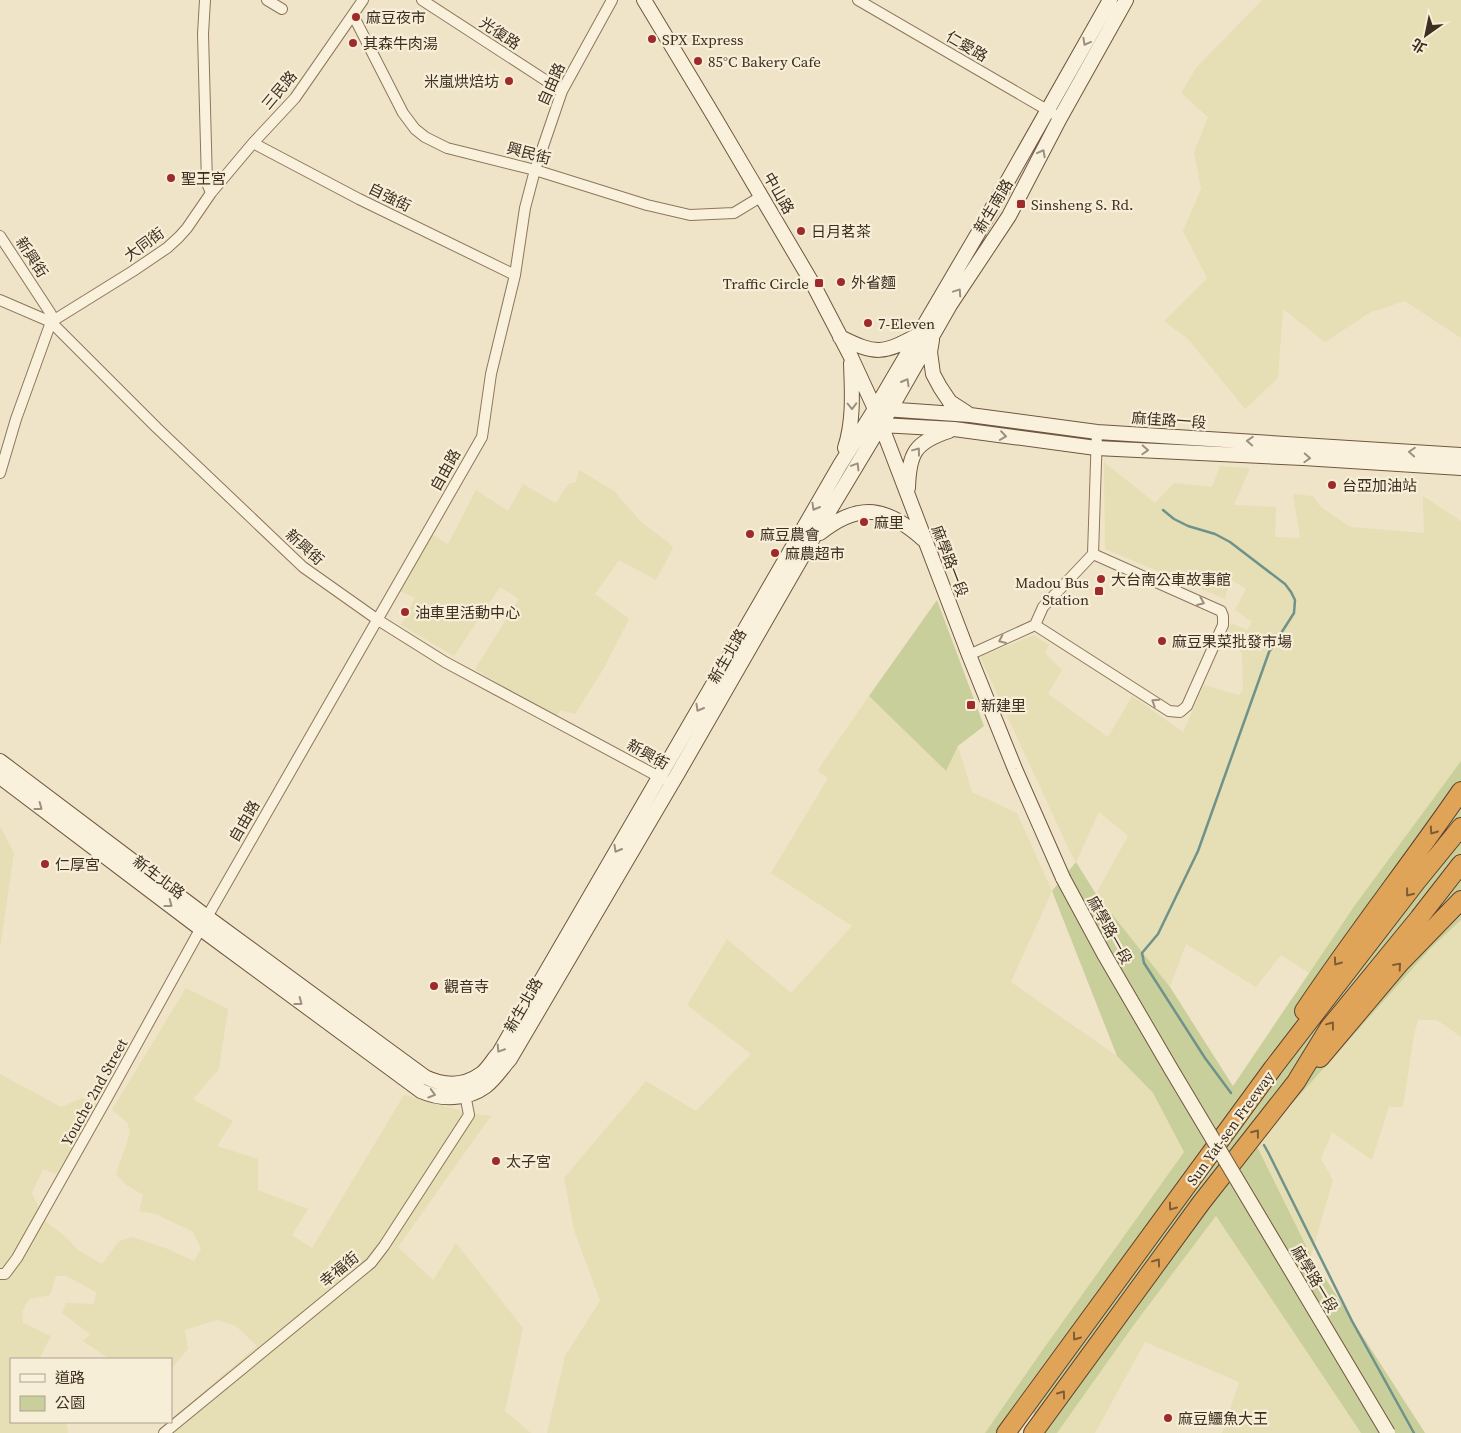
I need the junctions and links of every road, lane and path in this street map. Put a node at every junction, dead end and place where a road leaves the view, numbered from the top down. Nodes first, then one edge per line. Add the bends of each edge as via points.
1 (205, 0) edge
2 (267, 0) edge
3 (363, 0) edge
4 (422, 0) edge
5 (612, 0) edge
6 (644, 0) edge
7 (858, 0) edge
8 (1110, 0) edge
9 (1126, 0) edge
10 (282, 9) dead end
11 (353, 15) junction
12 (562, 91) junction
13 (1048, 110) junction
14 (1060, 118) junction
15 (252, 143) junction
16 (535, 170) junction
17 (211, 193) junction
18 (762, 196) junction
19 (0, 236) edge
20 (515, 275) junction
21 (0, 300) edge
22 (51, 322) junction
23 (933, 334) junction
24 (919, 335) junction
25 (840, 336) junction
26 (852, 357) junction
27 (875, 409) junction
28 (890, 410) junction
29 (970, 415) junction
30 (881, 425) junction
31 (954, 429) junction
32 (1097, 432) junction
33 (1096, 448) junction
34 (1461, 455) edge
35 (840, 464) junction
36 (1461, 468) edge
37 (0, 473) edge
38 (908, 494) junction
39 (813, 538) junction
40 (925, 541) junction
41 (1093, 554) junction
42 (378, 620) junction
43 (1034, 625) junction
44 (969, 655) junction
45 (0, 761) edge
46 (659, 776) junction
47 (0, 777) edge
48 (671, 784) junction
49 (1461, 791) edge
50 (1461, 827) edge
51 (1461, 864) edge
52 (1461, 900) edge
53 (204, 923) junction
54 (1273, 1068) junction
55 (1296, 1082) junction
56 (463, 1089) junction
57 (0, 1274) edge
58 (164, 1433) edge
59 (1006, 1433) edge
60 (1033, 1433) edge
61 (1388, 1433) edge

1 - 17 street via 202,34 206,163
2 - 10 street
3 - 11 street, 三民路
4 - 12 street, 光復路
5 - 12 street, 自由路
6 - 18 main road, 中山路
7 - 13 street, 仁愛路
8 -> 13 main road, 新生南路
9 - 14 main road, 新生南路
11 - 15 street, 三民路 via 295,98
11 - 16 street, 興民街 via 403,113 415,129 447,148
12 - 16 street, 自由路
13 - 14 street, 仁愛路
13 - 24 main road, 新生南路
23 -> 14 main road, 新生南路 via 1008,216
15 - 17 street, 三民路
15 - 20 street, 自強街
16 - 18 street, 興民街 via 690,215 734,213
16 - 20 street, 自由路 via 525,208
17 - 22 street, 大同街 via 187,228 167,248
18 - 25 main road, 中山路
19 - 22 street, 新興街 via 51,314
20 - 42 street, 自由路 via 491,374 482,437
21 - 22 street
22 - 37 street
22 - 42 street, 新興街 via 303,567
28 -> 23 main road, 新生南路
23 - 29 main road via 930,352 933,374 950,402
24 - 25 main road via 880,351 866,349
24 - 27 main road, 新生南路
25 - 26 main road, 中山路
26 - 27 main road, 中山路
26 -> 35 main road via 850,433
27 - 28 main road, 麻佳路一段
27 - 30 main road, 麻學路一段
27 - 35 main road, 新生北路
28 - 29 main road, 麻佳路一段
28 - 30 main road, 新生南路
29 - 32 main road, 麻佳路一段
30 - 31 main road, 麻佳路一段
30 - 38 main road, 麻學路一段
39 -> 30 main road, 新生北路
31 -> 33 main road, 麻佳路一段
38 -> 31 main road via 908,470 915,450 936,435
32 - 33 street
34 -> 32 main road, 麻佳路一段
33 -> 36 main road, 麻佳路一段
33 - 41 street
35 -> 46 main road, 新生北路
38 - 40 main road, 麻學路一段
39 - 40 main road via 833,522 868,511 887,515 908,526
39 - 48 main road, 新生北路
40 - 44 main road, 麻學路一段
41 - 43 street via 1043,607
41 -> 43 street via 1221,612 1223,625 1187,706 1180,712 1169,711
42 - 46 street, 新興街 via 445,662
42 - 53 street, 自由路
43 -> 44 street
44 - 61 main road, 麻學路一段, bridge via 1063,878 1171,1069
45 - 53 main road, 新生北路
46 - 48 street, 新興街
46 -> 56 main road, 新生北路 via 499,1053
47 -> 53 main road, 新生北路
48 - 56 main road, 新生北路 via 510,1059 486,1086
49 -> 54 highway via 1292,1028
50 -> 54 highway, Sun Yat-sen Freeway
55 -> 51 highway, Sun Yat-sen Freeway via 1328,1028
55 -> 52 highway via 1326,1052 1400,963
53 - 56 main road, 新生北路 via 421,1091 449,1098
53 - 57 street, Youche 2nd Street via 17,1258 5,1274
54 -> 59 highway, Sun Yat-sen Freeway
60 -> 55 highway, Sun Yat-sen Freeway via 1201,1203
56 - 58 street, 幸福街 via 469,1115 371,1263

